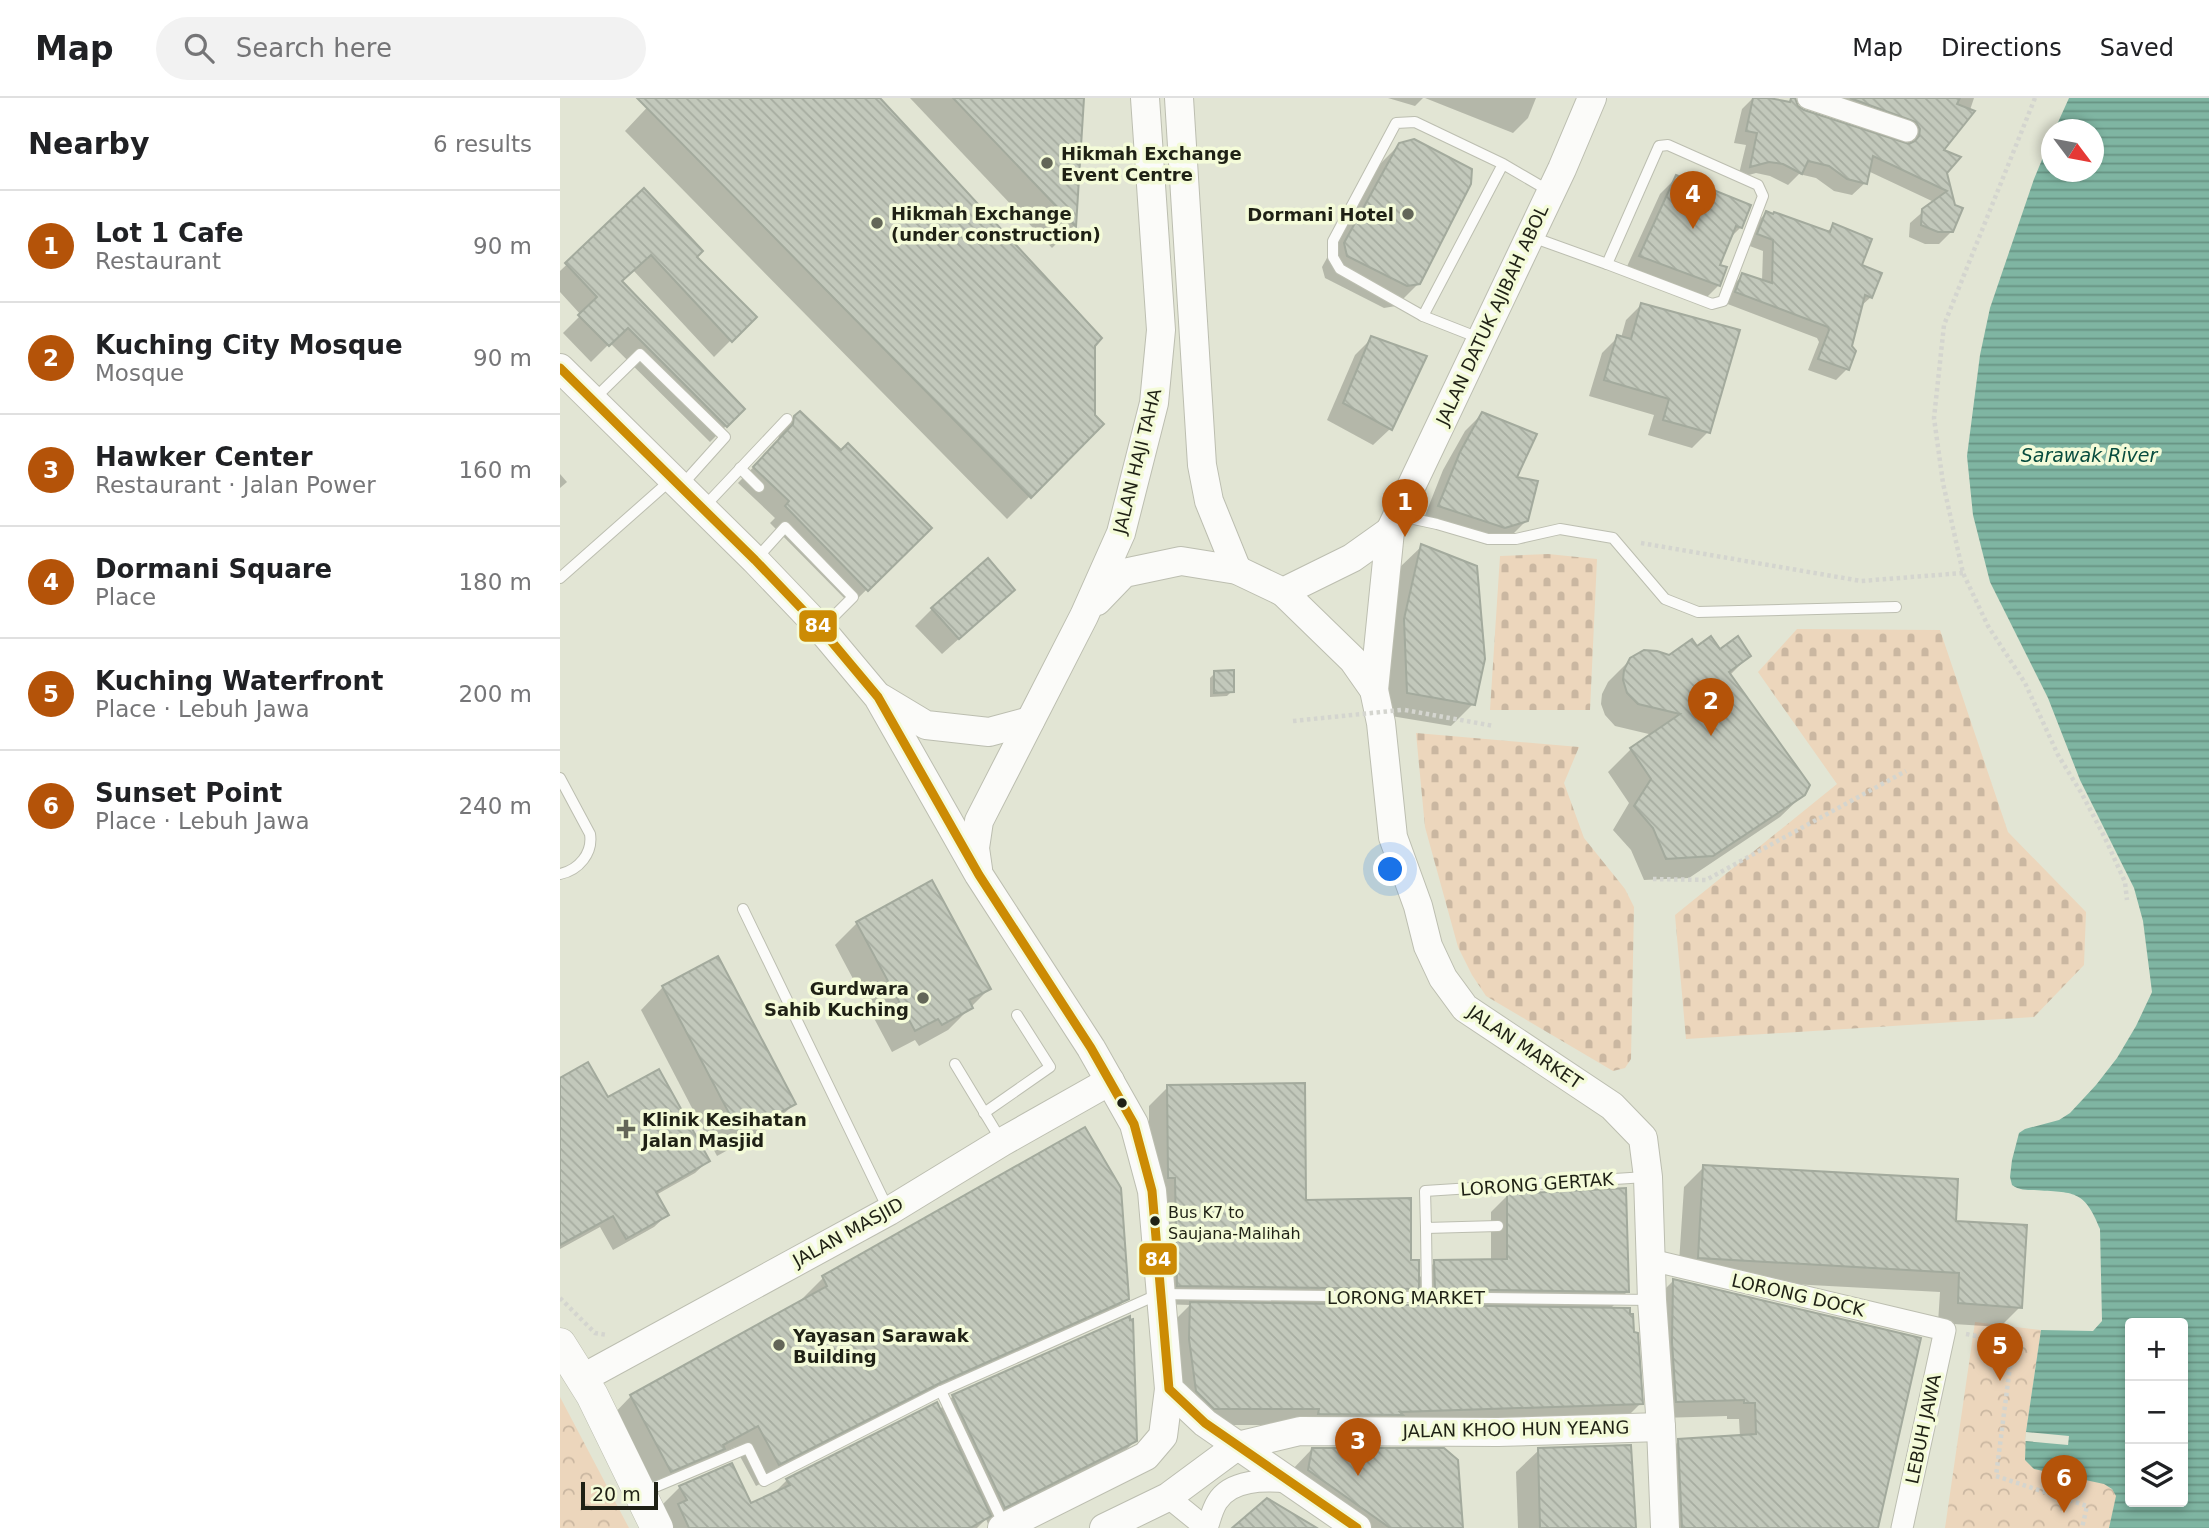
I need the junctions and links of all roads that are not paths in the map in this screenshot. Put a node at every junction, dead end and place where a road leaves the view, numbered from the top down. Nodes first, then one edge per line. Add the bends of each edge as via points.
1 (1145, 98) edge
2 (1179, 98) edge
3 (1592, 98) edge
4 (1808, 98) edge
5 (1907, 131) dead end
6 (1503, 164) junction
7 (1551, 192) junction
8 (1530, 236) junction
9 (1607, 264) junction
10 (1423, 316) junction
11 (1481, 339) junction
12 (560, 368) edge
13 (593, 400) junction
14 (786, 419) dead end
15 (740, 468) junction
16 (677, 483) junction
17 (759, 487) dead end
18 (703, 508) junction
19 (1394, 524) junction
20 (755, 560) junction
21 (1237, 570) junction
22 (560, 578) edge
23 (1283, 592) junction
24 (1896, 607) dead end
25 (1084, 616) junction
26 (821, 629) junction
27 (1374, 690) junction
28 (878, 697) junction
29 (1030, 721) junction
30 (560, 778) edge
31 (560, 874) edge
32 (979, 875) junction
33 (743, 909) dead end
34 (1017, 1015) dead end
35 (956, 1064) dead end
36 (1110, 1081) junction
37 (984, 1112) junction
38 (1002, 1142) junction
39 (1648, 1177) junction
40 (889, 1211) junction
41 (1498, 1226) dead end
42 (1426, 1228) junction
43 (1651, 1260) junction
44 (1159, 1294) junction
45 (1427, 1296) junction
46 (1652, 1300) junction
47 (1944, 1330) joint
48 (560, 1344) edge
49 (583, 1378) junction
50 (1169, 1389) junction
51 (941, 1391) junction
52 (1661, 1427) junction
53 (1300, 1431) junction
54 (1237, 1446) junction
55 (1288, 1482) junction
56 (640, 1494) junction
57 (1168, 1497) junction
58 (1003, 1527) edge
59 (657, 1528) edge
60 (1104, 1528) edge
61 (1206, 1528) edge
62 (1357, 1528) edge
63 (1665, 1528) edge
64 (1902, 1528) edge

1 - 25 main road, JALAN HAJI TAHA via 1161,330 1154,404 1121,533
2 - 21 main road via 1202,465 1209,501
3 - 7 main road, JALAN DATUK AJIBAH ABOL
4 - 5 street
6 - 7 lane
6 - 10 lane
6 - 10 lane via 1415,122 1396,123 1339,227 1333,241 1340,269
7 - 8 main road, JALAN DATUK AJIBAH ABOL
8 - 9 lane
8 - 11 main road, JALAN DATUK AJIBAH ABOL
9 - 9 lane via 1659,146 1668,145 1758,185 1763,196 1723,301 1712,304
10 - 11 lane
11 - 19 main road, JALAN DATUK AJIBAH ABOL
12 - 13 main road
13 - 16 main road
13 - 16 lane via 640,354 725,437
14 - 15 lane
15 - 17 lane
15 - 18 lane
16 - 18 main road
16 - 22 lane
18 - 20 main road
19 - 23 main road, JALAN DATUK AJIBAH ABOL via 1352,558
19 - 24 lane via 1437,524 1488,539 1560,530 1613,538 1665,599 1698,612
19 - 27 main road, JALAN DATUK AJIBAH ABOL
20 - 26 main road
20 - 26 lane via 785,527 853,597
21 - 23 main road
21 - 25 main road via 1181,561 1124,573
23 - 27 main road, JALAN MARKET via 1353,660
25 - 29 main road, JALAN HAJI TAHA
26 - 28 main road
27 - 39 main road, JALAN MARKET via 1393,837 1443,978 1465,1009 1612,1106 1643,1138
28 - 29 main road via 926,725 989,732
28 - 32 main road
29 - 32 main road, JALAN HAJI TAHA via 979,821 975,848
30 - 31 lane via 592,844 587,856 571,871
32 - 36 main road
33 - 40 lane
34 - 37 lane via 1050,1067
35 - 37 lane
36 - 38 main road, JALAN MASJID
36 - 44 main road via 1133,1124 1152,1191
37 - 38 lane
38 - 40 main road, JALAN MASJID
39 - 42 lane, LORONG GERTAK via 1425,1191
39 - 43 main road, JALAN MARKET
40 - 49 main road, JALAN MASJID
41 - 42 lane
42 - 45 lane
43 - 46 main road, JALAN MARKET
43 - 47 street, LORONG DOCK
44 - 45 lane, LORONG MARKET
44 - 50 main road
44 - 51 lane
45 - 46 lane, LORONG MARKET
46 - 52 main road, JALAN MARKET
47 - 64 street, LEBUH JAWA
48 - 49 main road
49 - 56 main road
50 - 54 main road
50 - 58 main road via 1163,1436 1146,1456
51 - 56 lane via 764,1481 748,1448
51 - 58 lane
52 - 53 main road, JALAN KHOO HUN YEANG
52 - 63 main road, JALAN MARKET
53 - 54 main road, JALAN KHOO HUN YEANG
53 - 55 main road via 1287,1443 1282,1458
54 - 55 main road
54 - 57 main road, JALAN KHOO HUN YEANG
55 - 61 street via 1261,1480 1226,1492
55 - 62 main road
56 - 59 main road
57 - 60 main road, JALAN KHOO HUN YEANG
57 - 61 street

